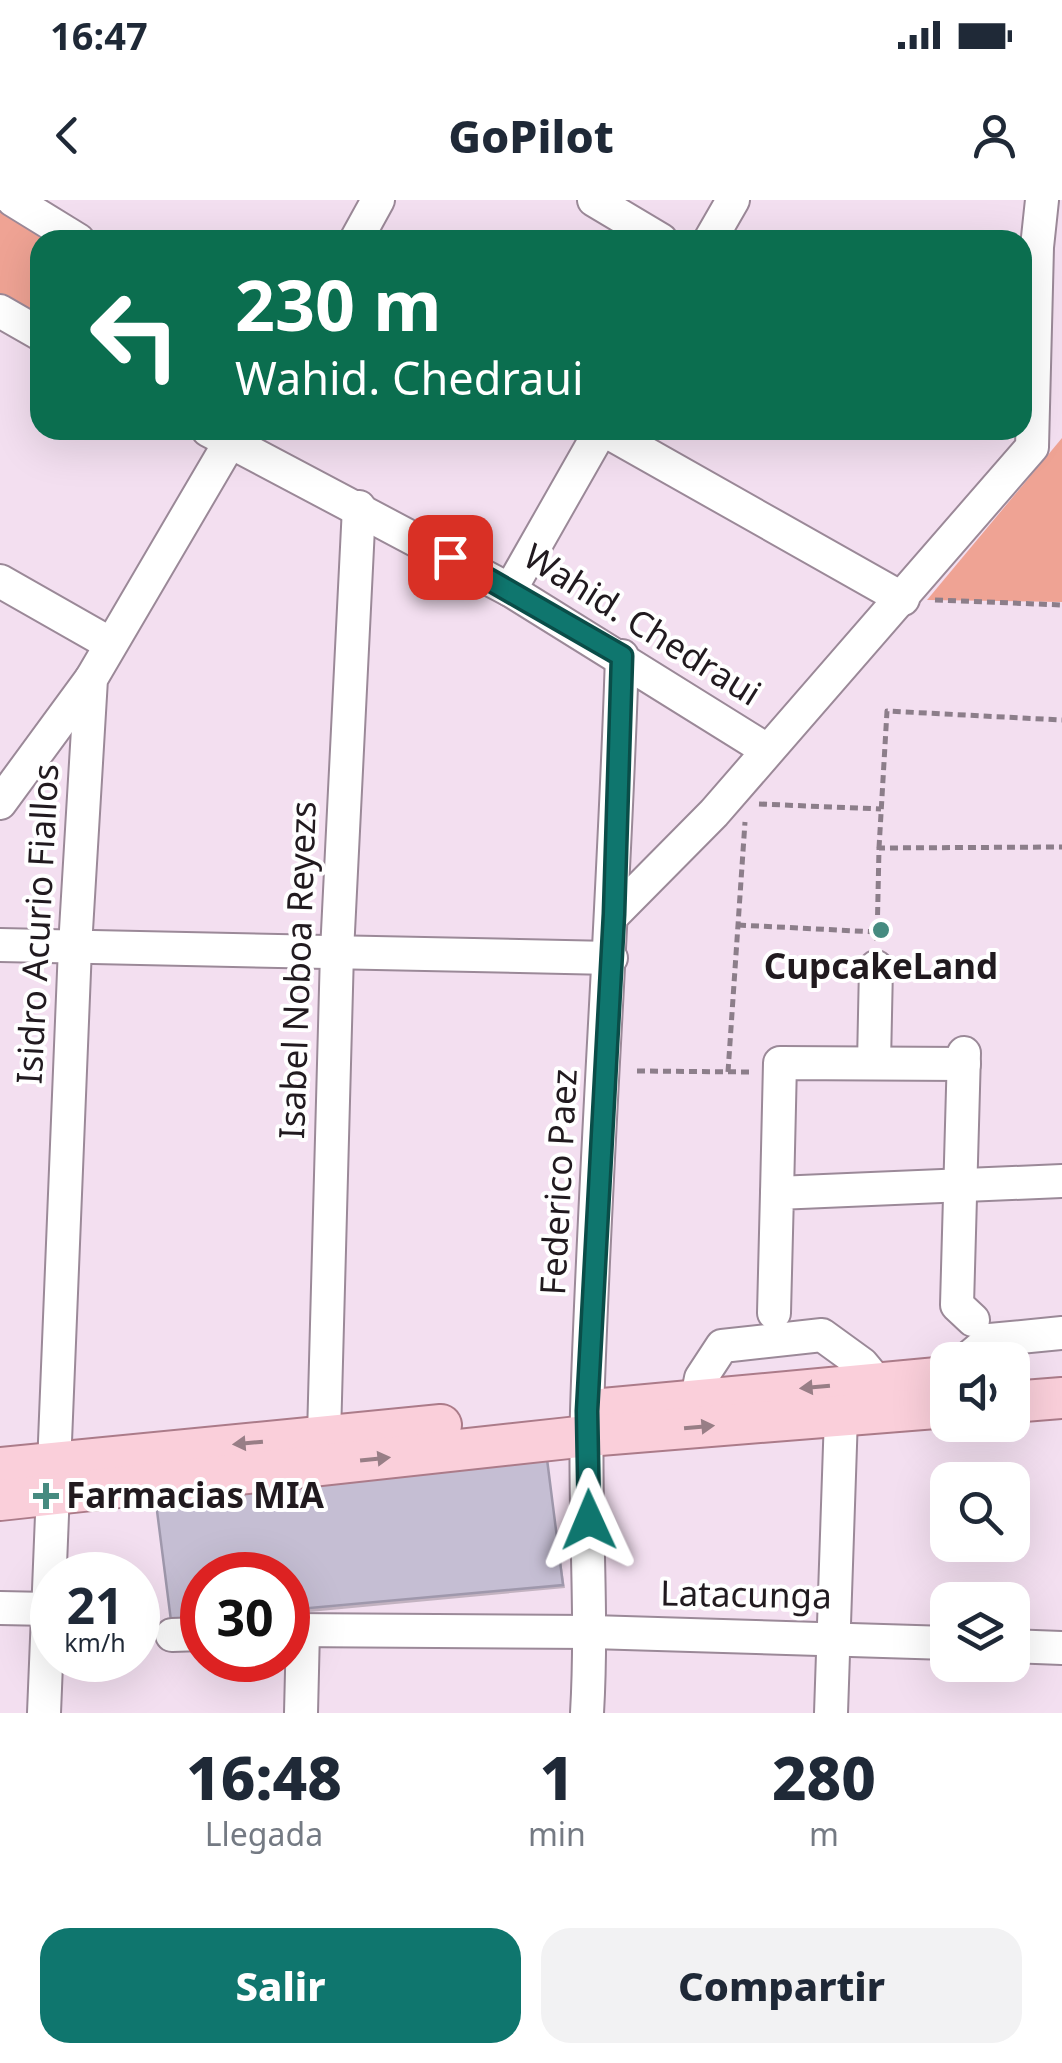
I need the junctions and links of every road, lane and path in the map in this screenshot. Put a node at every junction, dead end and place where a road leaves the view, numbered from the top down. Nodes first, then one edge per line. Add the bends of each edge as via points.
1 (13, 200) edge
2 (378, 200) edge
3 (594, 200) edge
4 (733, 200) edge
5 (1048, 212) edge
6 (62, 230) edge
7 (362, 230) edge
8 (644, 230) edge
9 (716, 230) edge
10 (0, 311) edge
11 (30, 328) edge
12 (222, 440) edge
13 (236, 440) edge
14 (597, 440) edge
15 (621, 440) edge
16 (1020, 440) edge
17 (1032, 447) junction
18 (359, 507) junction
19 (0, 580) edge
20 (510, 590) junction
21 (915, 600) junction
22 (1062, 605) edge
23 (109, 642) junction
24 (622, 656) junction
25 (91, 679) junction
26 (1062, 720) edge
27 (767, 750) junction
28 (0, 803) edge
29 (747, 803) dead end
30 (881, 809) junction
31 (746, 821) dead end
32 (1062, 847) edge
33 (878, 848) junction
34 (614, 914) junction
35 (738, 925) junction
36 (877, 932) junction
37 (0, 945) edge
38 (75, 947) junction
39 (337, 952) junction
40 (612, 958) junction
41 (876, 967) joint
42 (874, 1063) junction
43 (637, 1072) dead end
44 (728, 1072) junction
45 (780, 1072) junction
46 (1062, 1181) edge
47 (960, 1185) junction
48 (777, 1192) junction
49 (774, 1313) dead end
50 (972, 1320) dead end
51 (1062, 1333) edge
52 (988, 1342) edge
53 (1062, 1371) edge
54 (1030, 1373) edge
55 (930, 1379) edge
56 (1062, 1398) edge
57 (1030, 1401) edge
58 (930, 1409) edge
59 (841, 1416) junction
60 (587, 1424) junction
61 (324, 1436) junction
62 (0, 1468) edge
63 (56, 1478) junction
64 (0, 1500) edge
65 (52, 1552) edge
66 (0, 1608) edge
67 (30, 1609) edge
68 (310, 1630) edge
69 (592, 1632) junction
70 (833, 1637) junction
71 (930, 1642) edge
72 (1030, 1647) edge
73 (1062, 1648) edge
74 (45, 1682) edge
75 (299, 1682) edge
76 (44, 1713) edge
77 (301, 1713) edge
78 (587, 1713) edge
79 (831, 1713) edge

1 - 6 street
2 - 7 street
3 - 8 street
4 - 9 street
5 - 17 street
10 - 11 street
12 - 23 street, Isidro Acurio Fiallos
13 - 18 street, Wahid. Chedraui
14 - 20 street
15 - 21 street
16 - 17 street
17 - 21 street
18 - 20 street, Wahid. Chedraui
18 - 39 street, Isabel Noboa Reyezs
19 - 23 street
20 - 24 street, Wahid. Chedraui
21 - 22 path
21 - 27 street
23 - 25 street, Isidro Acurio Fiallos
24 - 27 street, Wahid. Chedraui
24 - 34 street, Federico Paez
25 - 28 street
25 - 38 street, Isidro Acurio Fiallos
26 - 30 path via 887,710
27 - 34 street
29 - 30 path
30 - 33 path
31 - 35 path
32 - 33 path
33 - 36 path
34 - 40 street, Federico Paez
35 - 36 path
35 - 44 path
36 - 41 path
37 - 38 street
38 - 39 street
38 - 63 street, Isidro Acurio Fiallos
39 - 40 street
39 - 61 street, Isabel Noboa Reyezs
40 - 60 street, Federico Paez
41 - 42 street
42 - 45 street via 780,1063
42 - 47 street via 964,1058
43 - 44 path
44 - 45 path
45 - 48 street
46 - 47 street
47 - 48 street
47 - 50 street via 957,1305
48 - 49 street
51 - 52 street
53 - 54 main road
55 - 60 main road via 697,1398
56 - 57 main road
58 - 59 main road
60 -> 59 main road
59 - 70 street
60 - 61 main road
63 -> 60 main road
60 - 69 street, Federico Paez
61 -> 63 main road
62 - 63 main road
63 - 64 main road
63 - 65 street, Isidro Acurio Fiallos
66 - 67 street
68 - 69 street, Latacunga
69 - 70 street, Latacunga
69 - 78 street, Federico Paez
70 - 71 street, Latacunga
70 - 79 street
72 - 73 street
74 - 76 street, Isidro Acurio Fiallos
75 - 77 street

